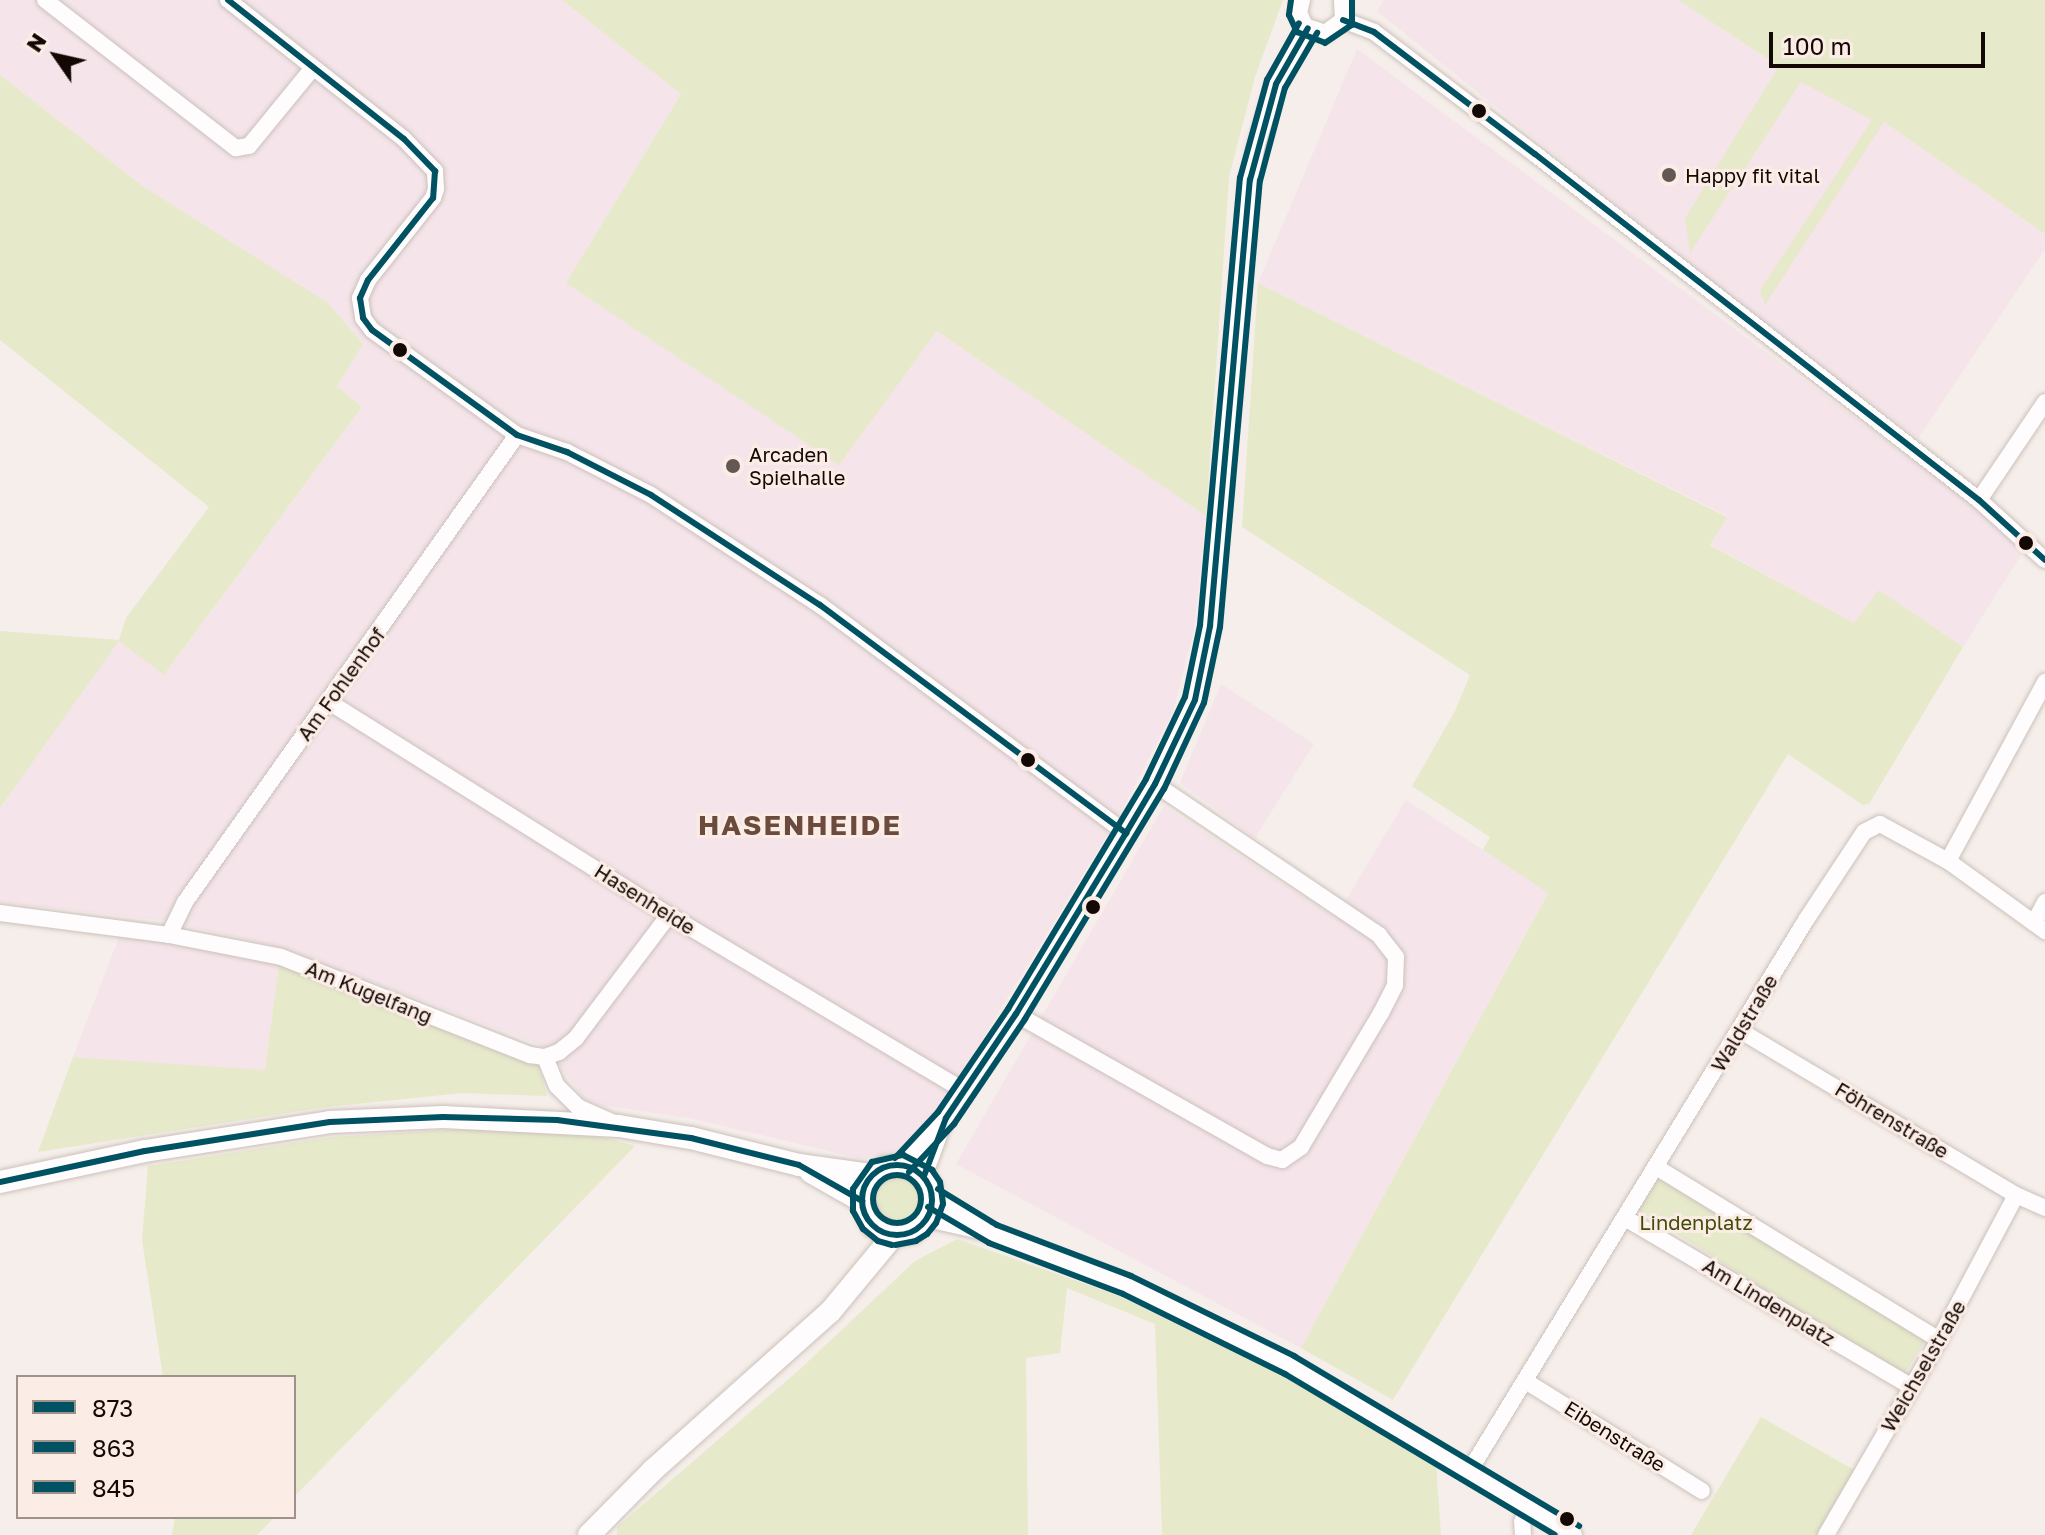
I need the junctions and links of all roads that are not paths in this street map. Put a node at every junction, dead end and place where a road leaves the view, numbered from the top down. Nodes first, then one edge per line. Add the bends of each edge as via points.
1 (45, 0) edge
2 (228, 0) edge
3 (1302, 0) edge
4 (1342, 0) edge
5 (1343, 20) junction
6 (1308, 28) junction
7 (312, 69) junction
8 (2045, 402) edge
9 (2040, 421) edge
10 (517, 435) junction
11 (1979, 500) junction
12 (2045, 560) edge
13 (2045, 682) edge
14 (329, 702) junction
15 (1155, 784) junction
16 (1126, 833) junction
17 (1948, 861) junction
18 (2045, 902) edge
19 (0, 913) edge
20 (669, 915) junction
21 (2039, 927) edge
22 (169, 935) junction
23 (1016, 1014) junction
24 (1739, 1030) junction
25 (545, 1057) junction
26 (964, 1091) junction
27 (946, 1118) junction
28 (619, 1126) junction
29 (799, 1165) junction
30 (902, 1165) junction
31 (1656, 1167) junction
32 (872, 1175) junction
33 (924, 1176) junction
34 (0, 1182) edge
35 (2016, 1195) junction
36 (862, 1201) junction
37 (930, 1208) junction
38 (2045, 1208) edge
39 (1625, 1218) junction
40 (871, 1223) junction
41 (894, 1235) junction
42 (855, 1286) junction
43 (1939, 1340) junction
44 (1527, 1382) junction
45 (1912, 1387) junction
46 (1470, 1470) junction
47 (1702, 1491) dead end
48 (1528, 1507) junction
49 (589, 1535) edge
50 (1523, 1535) edge
51 (1574, 1535) edge
52 (1826, 1535) edge

1 - 7 street via 236,148 249,146
2 - 7 street
3 - 6 street via 1299,13
4 - 5 street
5 - 6 street via 1325,33
5 - 11 street via 1374,32 1432,75
6 - 15 street via 1276,84 1257,144 1207,652 1195,700
7 - 10 street via 404,139 435,171 433,198 368,280 360,298 363,318 396,349
8 - 9 street
9 - 11 street
10 - 14 street, Am Fohlenhof
10 - 16 street via 567,452 651,495 820,605
11 - 12 street
13 - 17 street
14 - 20 street, Hasenheide
14 - 22 street, Am Fohlenhof via 185,902
15 - 16 street
15 - 23 street via 1379,935 1396,957 1395,985 1301,1147 1282,1160 1267,1156
16 - 23 street
17 - 21 street
17 - 24 street, Waldstraße via 1880,824 1864,832
18 - 21 street
19 - 22 street, Am Kugelfang
20 - 25 street via 576,1038
20 - 26 street, Hasenheide
22 - 25 street, Am Kugelfang via 281,957
23 - 26 street
24 - 31 street, Waldstraße
24 - 35 street, Föhrenstraße
25 - 28 street via 557,1086 578,1107
26 - 27 street
27 - 30 street
27 - 33 street
28 - 29 main road
28 - 34 main road via 443,1117 330,1122 145,1151
29 - 32 main road
29 - 36 main road
30 - 32 main road
30 - 33 main road
31 - 39 street, Waldstraße
31 - 43 street
32 - 36 main road
33 - 37 main road
35 - 38 street, Föhrenstraße
35 - 43 street, Weichselstraße
36 - 40 main road
37 - 41 main road via 913,1232
37 - 46 street via 1127,1285 1290,1365
39 - 44 street, Waldstraße
39 - 45 street, Am Lindenplatz
40 - 41 main road
40 - 42 main road
41 - 42 main road
42 - 49 main road
43 - 45 street, Weichselstraße
44 - 46 street, Waldstraße
44 - 47 street, Eibenstraße
45 - 52 street, Weichselstraße
46 - 48 street
48 - 50 street
48 - 51 street

